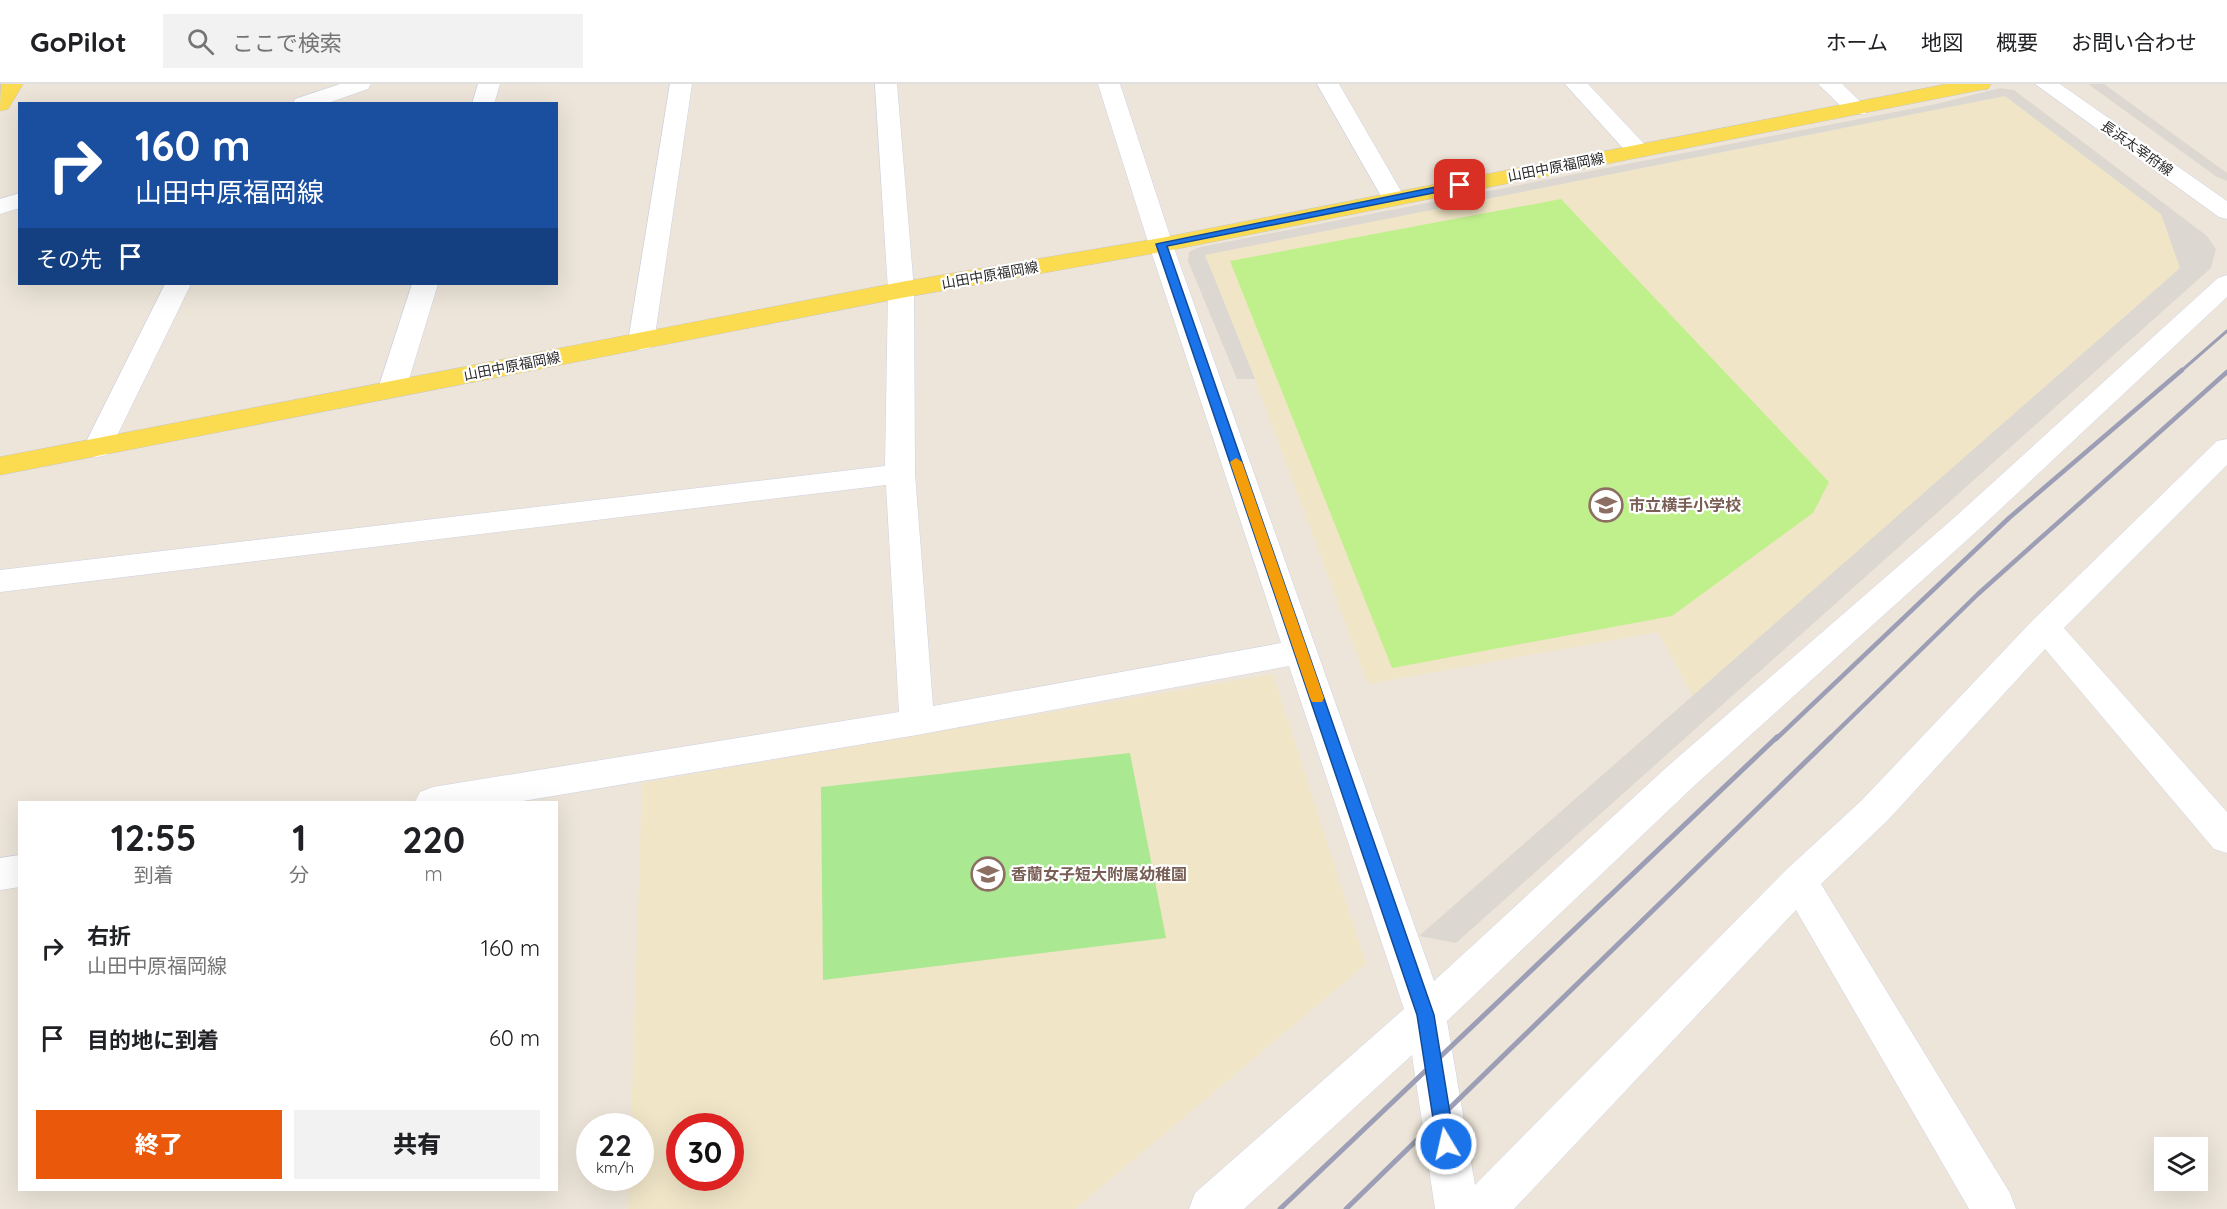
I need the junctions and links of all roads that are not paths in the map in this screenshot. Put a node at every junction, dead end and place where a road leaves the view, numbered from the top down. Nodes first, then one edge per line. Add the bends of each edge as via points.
1 (12, 84) edge
2 (360, 84) edge
3 (489, 84) edge
4 (681, 84) edge
5 (886, 84) edge
6 (1109, 84) edge
7 (1328, 84) edge
8 (1576, 84) edge
9 (1829, 84) edge
10 (1980, 84) edge
11 (2046, 84) edge
12 (309, 102) edge
13 (484, 102) edge
14 (0, 104) edge
15 (1857, 109) junction
16 (1638, 152) junction
17 (1393, 198) junction
18 (18, 202) edge
19 (0, 207) edge
20 (2227, 212) edge
21 (1161, 244) junction
22 (2227, 283) edge
23 (178, 285) edge
24 (425, 285) edge
25 (901, 290) junction
26 (641, 342) junction
27 (392, 389) junction
28 (97, 448) junction
29 (2227, 448) edge
30 (0, 466) edge
31 (900, 474) junction
32 (2213, 476) edge
33 (0, 581) edge
34 (2045, 628) junction
35 (1302, 651) junction
36 (917, 722) junction
37 (439, 801) edge
38 (2227, 837) edge
39 (18, 871) edge
40 (0, 874) edge
41 (1799, 881) junction
42 (1426, 1015) junction
43 (1211, 1209) edge
44 (1457, 1209) edge
45 (1483, 1209) edge
46 (1994, 1209) edge

1 - 14 main road
2 - 12 street
3 - 13 street
4 - 26 street
5 - 25 street
6 - 21 street
7 - 17 street
8 - 16 street
9 - 15 street
10 - 15 main road, 山田中原福岡線
11 - 20 street, 長浜太宰府線
15 - 16 main road, 山田中原福岡線
16 - 17 main road, 山田中原福岡線
17 - 21 main road, 山田中原福岡線
18 - 19 street
21 - 25 main road, 山田中原福岡線
21 - 35 street
22 - 42 street via 1966,524 1681,776
23 - 28 street
24 - 27 street
25 - 26 main road, 山田中原福岡線
25 - 31 street
26 - 27 main road, 山田中原福岡線
27 - 28 main road, 山田中原福岡線
28 - 30 main road, 山田中原福岡線
29 - 32 street
31 - 33 street
31 - 36 street
32 - 34 street
34 - 38 street
34 - 41 street via 1875,810
35 - 36 street
35 - 42 street
36 - 37 street
39 - 40 street
41 - 45 street
41 - 46 street
42 - 43 street
42 - 44 street

